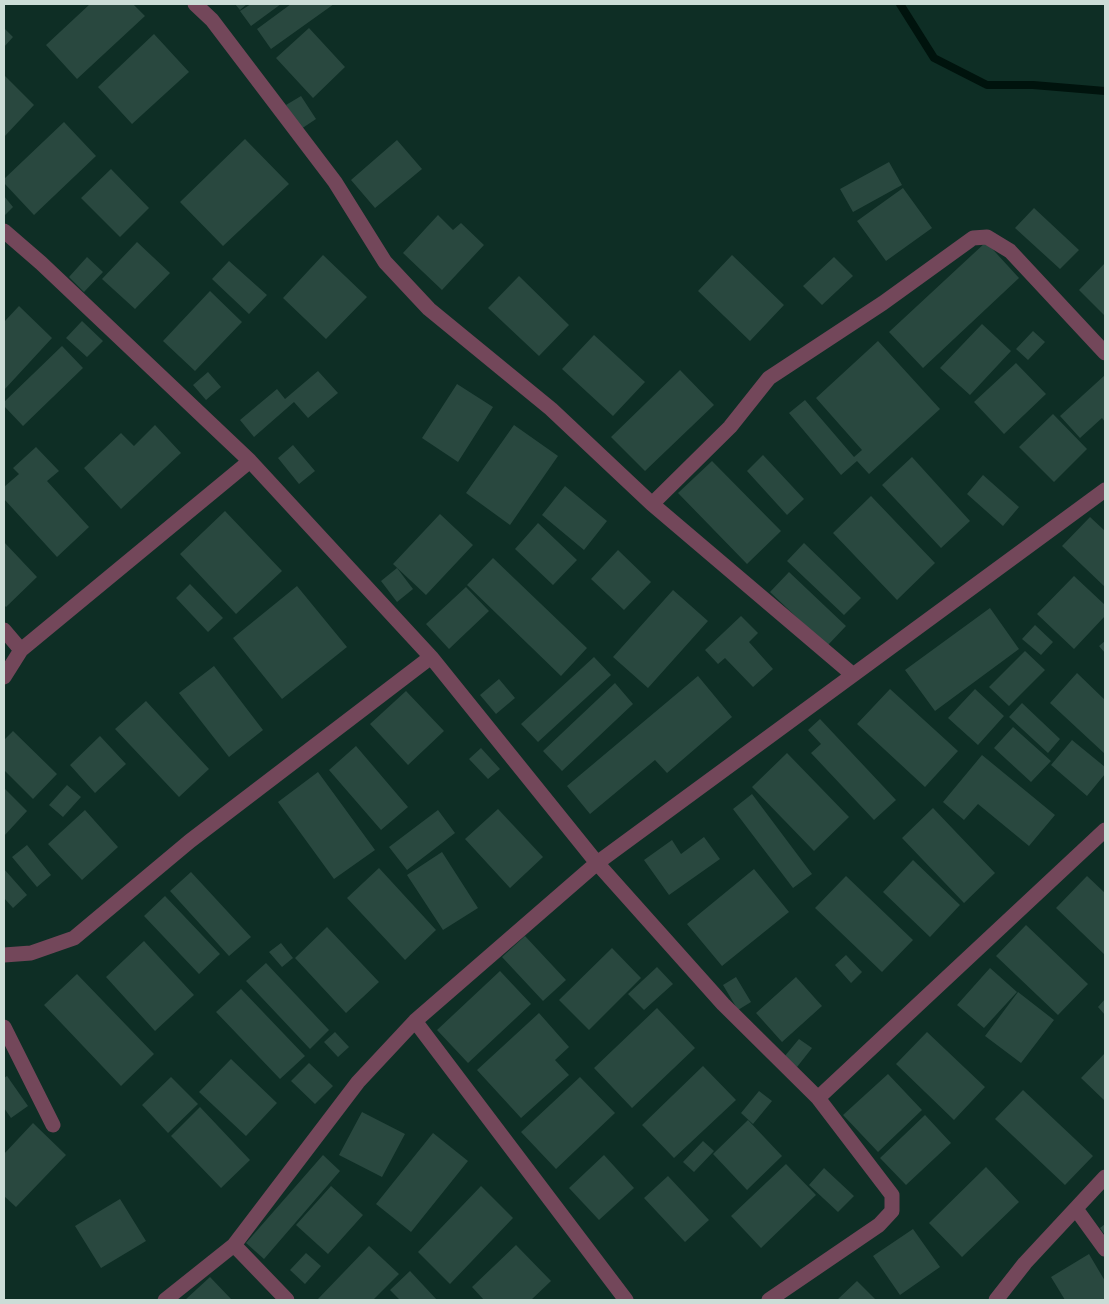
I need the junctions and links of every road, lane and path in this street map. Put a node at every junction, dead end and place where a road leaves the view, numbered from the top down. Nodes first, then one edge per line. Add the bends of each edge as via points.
1 (195, 4) edge
2 (4, 231) edge
3 (1105, 353) edge
4 (250, 461) junction
5 (1104, 492) edge
6 (652, 504) junction
7 (4, 630) edge
8 (21, 650) junction
9 (431, 657) junction
10 (852, 674) junction
11 (4, 677) edge
12 (1105, 830) edge
13 (597, 863) junction
14 (4, 955) edge
15 (415, 1021) junction
16 (4, 1027) edge
17 (818, 1098) junction
18 (53, 1125) dead end
19 (1105, 1177) edge
20 (1076, 1208) junction
21 (234, 1245) junction
22 (1105, 1249) edge
23 (165, 1300) edge
24 (287, 1300) edge
25 (626, 1300) edge
26 (769, 1300) edge
27 (996, 1300) edge

1 - 6 street via 212,20 335,182 385,262 430,309 551,409
2 - 4 street
3 - 6 street via 1010,251 987,237 973,238 883,303 769,378 730,427
4 - 8 street
4 - 9 street
5 - 10 street
6 - 10 street
7 - 8 street
8 - 11 street
9 - 13 street
9 - 14 street via 190,841 74,938 31,953
10 - 13 street
12 - 17 street
13 - 15 street
13 - 17 street via 723,1004
15 - 21 street via 358,1082
15 - 25 street
16 - 18 street
17 - 26 street via 892,1195 892,1210 880,1225
19 - 20 street
20 - 22 street
20 - 27 street via 1025,1262
21 - 23 street
21 - 24 street

